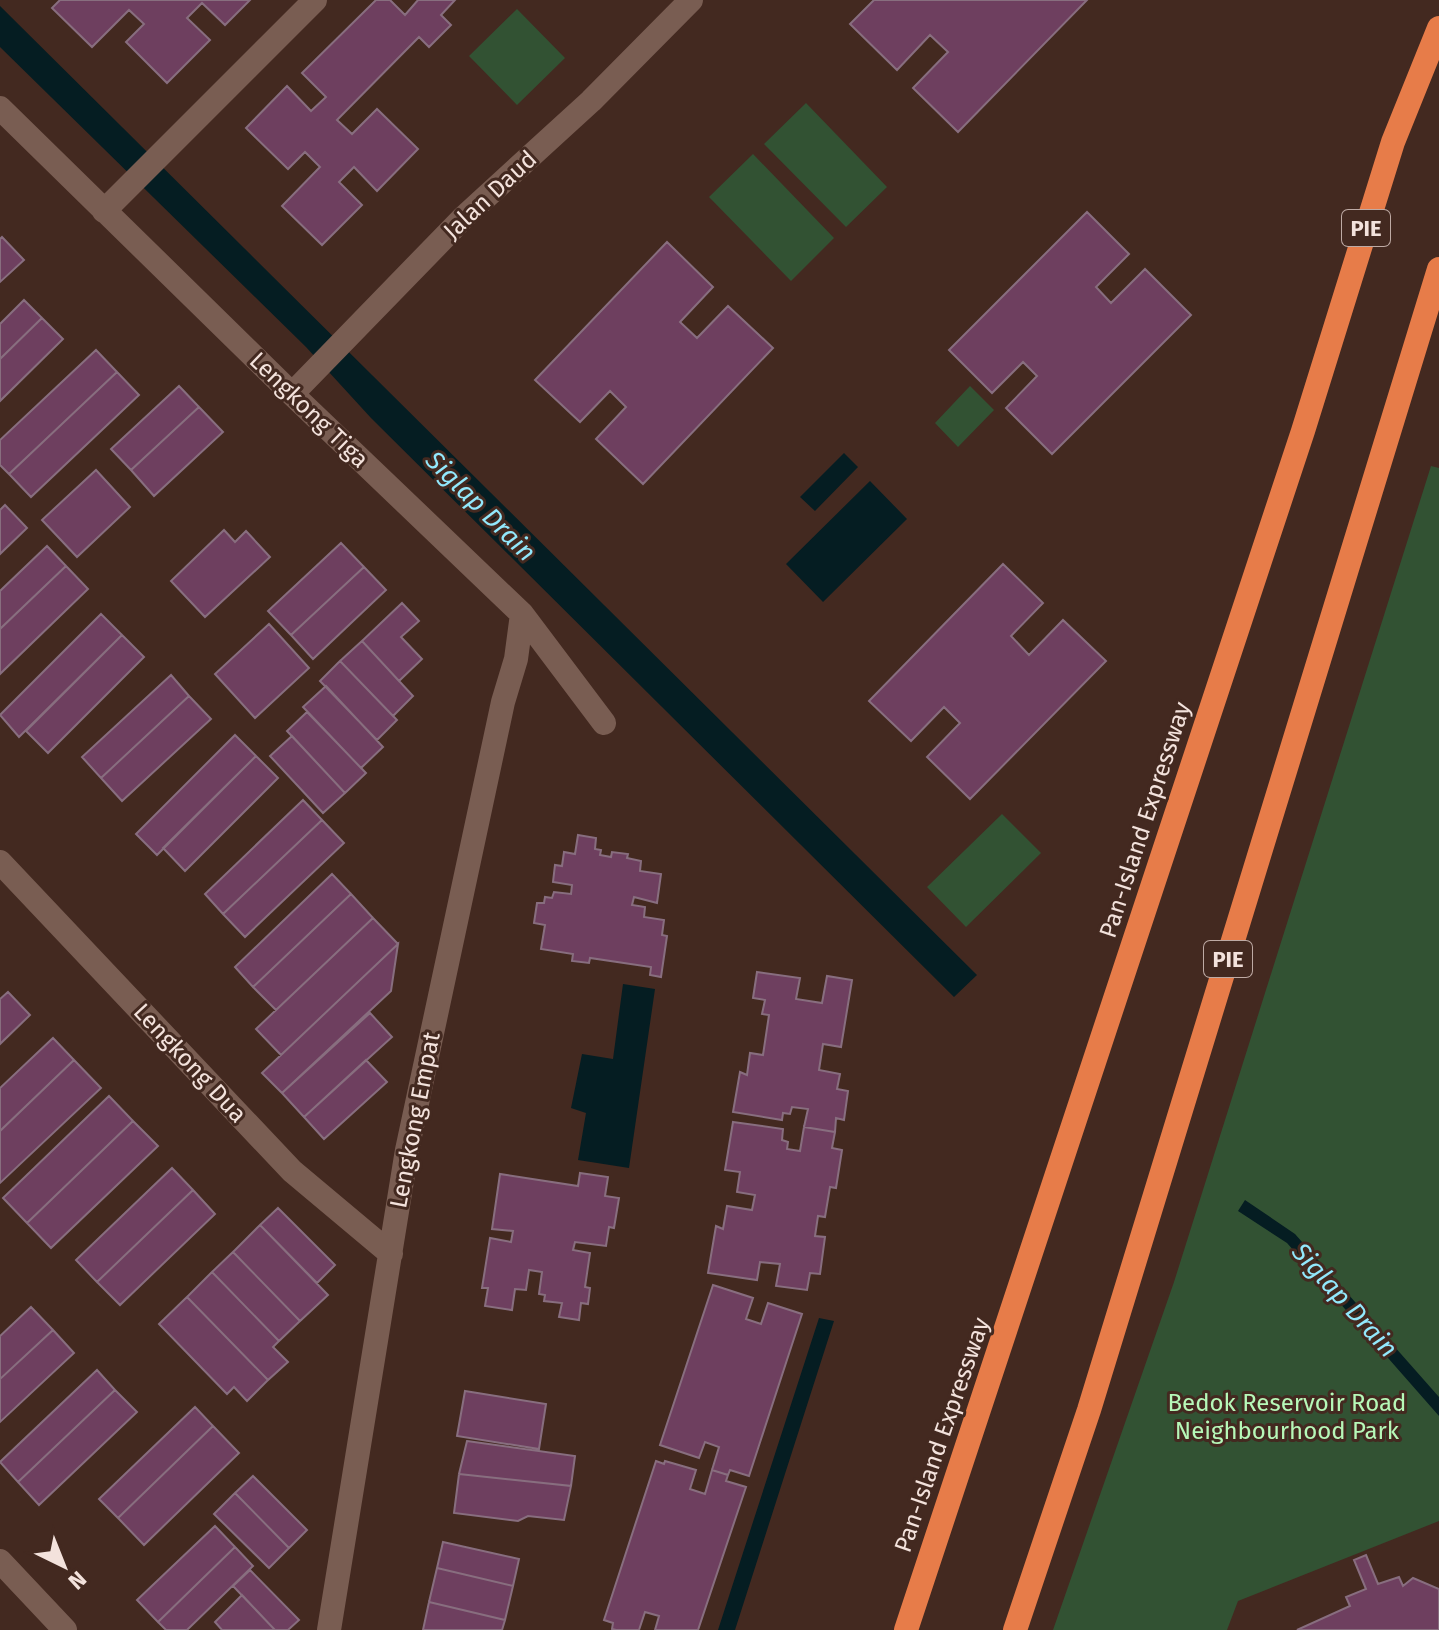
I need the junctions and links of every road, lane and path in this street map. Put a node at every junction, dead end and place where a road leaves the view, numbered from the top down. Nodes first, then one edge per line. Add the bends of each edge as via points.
1 (315, 0) edge
2 (691, 0) edge
3 (1439, 28) edge
4 (0, 108) edge
5 (104, 211) junction
6 (1437, 279) edge
7 (292, 394) junction
8 (522, 614) junction
9 (604, 723) dead end
10 (0, 862) edge
11 (391, 1254) junction
12 (0, 1561) edge
13 (65, 1630) edge
14 (329, 1630) edge
15 (906, 1630) edge
16 (1015, 1630) edge

1 - 5 street
2 - 7 street, Jalan Daud via 463,218
3 - 15 highway, Pan-Island Expressway / PIE via 1393,142 1293,461
4 - 5 street, Lengkong Tiga
5 - 7 street, Lengkong Tiga
6 - 16 highway, PIE via 1089,1410
7 - 8 street, Lengkong Tiga
8 - 9 street, Lengkong Tiga
8 - 11 street, Lengkong Empat via 407,1150
10 - 11 street, Lengkong Dua via 292,1171
11 - 14 street, Lengkong Empat
12 - 13 street

